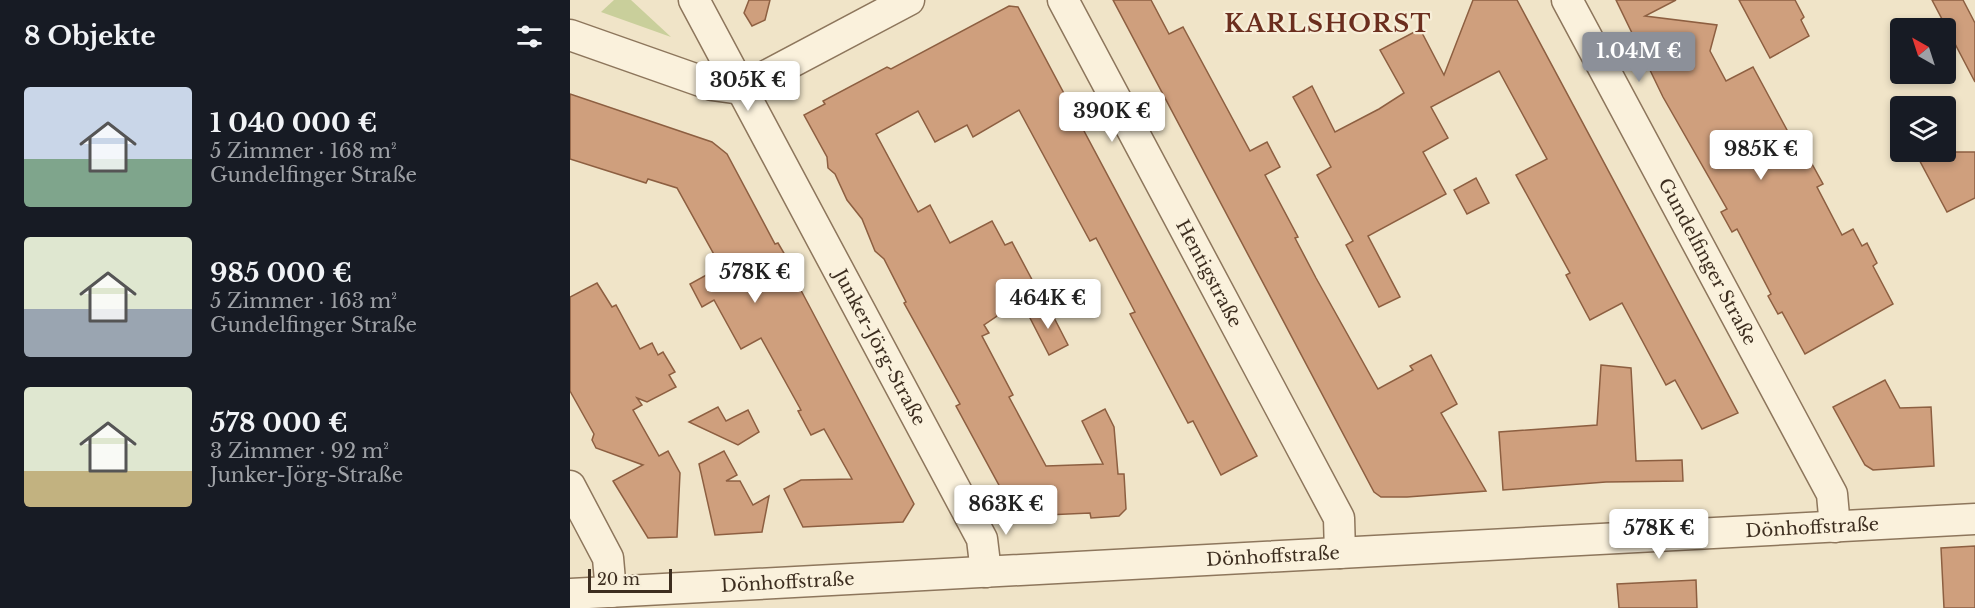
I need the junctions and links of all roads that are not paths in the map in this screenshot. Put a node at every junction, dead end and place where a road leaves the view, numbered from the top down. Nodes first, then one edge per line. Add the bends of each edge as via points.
1 (694, 0) edge
2 (909, 0) edge
3 (1063, 0) edge
4 (1567, 0) edge
5 (570, 35) edge
6 (741, 89) junction
7 (570, 486) edge
8 (1975, 519) edge
9 (1836, 527) junction
10 (1340, 553) junction
11 (986, 572) junction
12 (611, 592) junction
13 (570, 594) edge

1 - 6 street, Junker-Jörg-Straße
2 - 6 street
3 - 10 street, Hentigstraße via 1339,518
4 - 9 street, Gundelfinger Straße via 1832,494
5 - 6 street via 712,85
6 - 11 street, Junker-Jörg-Straße via 982,539
7 - 12 street via 608,558
8 - 9 street, Dönhoffstraße
9 - 10 street, Dönhoffstraße
10 - 11 street, Dönhoffstraße
11 - 12 street, Dönhoffstraße
12 - 13 street, Dönhoffstraße

